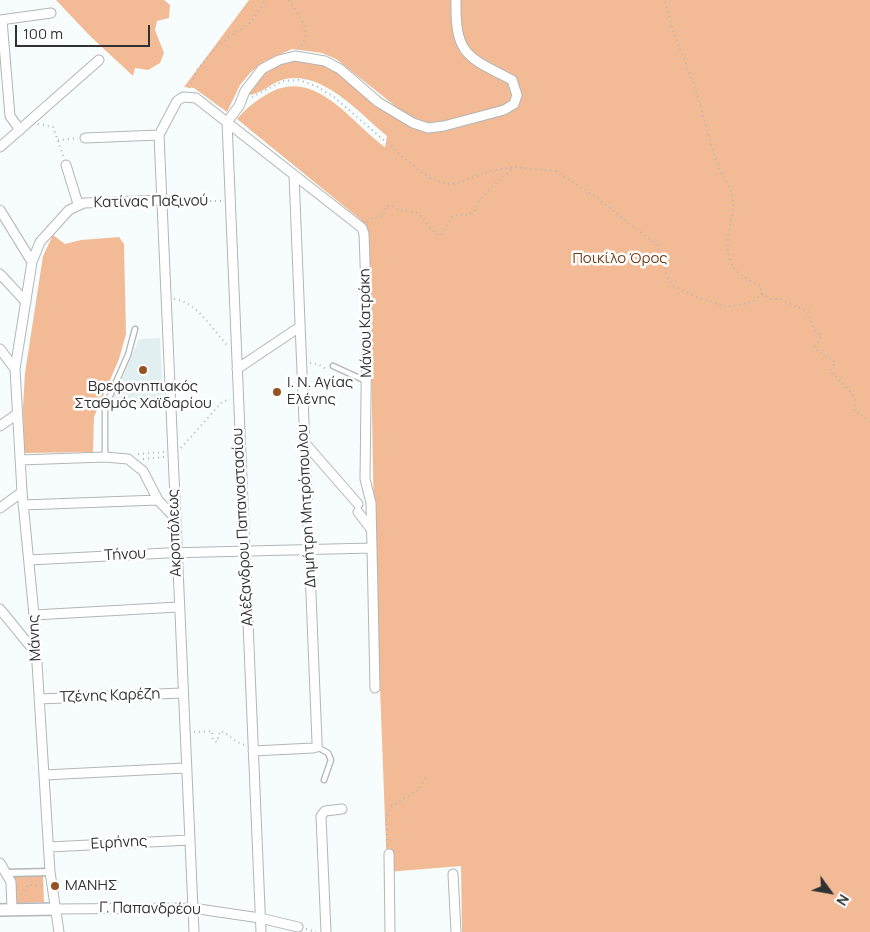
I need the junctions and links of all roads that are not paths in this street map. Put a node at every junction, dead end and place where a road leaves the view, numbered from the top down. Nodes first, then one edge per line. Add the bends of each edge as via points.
1 (456, 0) edge
2 (51, 13) dead end
3 (1, 20) edge
4 (99, 60) dead end
5 (227, 122) junction
6 (20, 130) junction
7 (159, 135) junction
8 (86, 138) road end
9 (0, 147) edge
10 (66, 165) road end
11 (294, 176) junction
12 (163, 200) junction
13 (198, 201) road end
14 (78, 204) junction
15 (0, 210) edge
16 (32, 262) junction
17 (0, 274) edge
18 (26, 302) junction
19 (298, 328) junction
20 (135, 329) dead end
21 (0, 349) edge
22 (333, 366) dead end
23 (15, 369) junction
24 (238, 369) junction
25 (367, 382) junction
26 (17, 414) junction
27 (0, 426) edge
28 (304, 442) junction
29 (105, 457) junction
30 (20, 460) junction
31 (22, 492) junction
32 (158, 500) junction
33 (23, 505) junction
34 (0, 508) edge
35 (174, 518) junction
36 (371, 529) junction
37 (372, 548) junction
38 (310, 549) junction
39 (244, 552) junction
40 (176, 553) junction
41 (29, 560) junction
42 (178, 607) junction
43 (0, 609) edge
44 (34, 615) junction
45 (35, 652) junction
46 (375, 688) dead end
47 (182, 693) junction
48 (39, 699) junction
49 (317, 747) junction
50 (253, 748) junction
51 (185, 768) junction
52 (44, 775) junction
53 (324, 780) dead end
54 (342, 809) dead end
55 (190, 840) junction
56 (49, 847) junction
57 (389, 854) road end
58 (0, 863) edge
59 (50, 872) junction
60 (7, 873) junction
61 (453, 874) dead end
62 (192, 908) junction
63 (56, 909) junction
64 (0, 910) edge
65 (12, 910) junction
66 (260, 918) junction
67 (298, 927) dead end
68 (59, 932) edge
69 (194, 932) edge
70 (261, 932) edge
71 (326, 932) edge
72 (390, 932) edge
73 (456, 932) edge

1 - 5 street via 456,29 464,52 512,80 517,95 514,104 504,110 428,128 378,102 340,69 325,61 295,56 278,60 262,69
2 - 3 street
3 - 6 street via 10,116
4 - 6 street
5 - 7 street via 196,98 188,96 177,102
5 - 11 street
5 - 24 street, Αλέξανδρου Παπαναστασίου
6 - 9 street
7 - 8 street
7 - 12 street, Ακροπόλεως
10 - 14 street
11 - 19 street, Δημήτρη Μητρόπουλου
11 - 25 street, Μάνου Κατράκη via 362,228 365,243
12 - 13 street, Κατίνας Παξινού
12 - 14 street, Κατίνας Παξινού
12 - 35 street, Ακροπόλεως
14 - 16 street, Κατίνας Παξινού via 40,242
15 - 16 street
16 - 18 street, Κατίνας Παξινού
17 - 18 street
18 - 23 street, Κατίνας Παξινού
19 - 24 street
19 - 28 street, Δημήτρη Μητρόπουλου
20 - 29 lane via 135,337 105,407
21 - 23 street
22 - 25 lane
23 - 26 street, Μάνης
24 - 39 street, Αλέξανδρου Παπαναστασίου
25 - 36 street, Μάνου Κατράκη via 365,479 371,503
26 - 27 street
26 - 30 street, Μάνης
28 - 36 street via 358,508
28 - 38 street, Δημήτρη Μητρόπουλου
29 - 30 street
29 - 32 street via 125,458 135,464 147,477
30 - 31 street, Μάνης
31 - 33 street, Μάνης
31 - 34 street
32 - 33 street
32 - 35 street
33 - 41 street, Μάνης
35 - 40 street, Ακροπόλεως
36 - 37 street, Μάνου Κατράκη
37 - 38 street, Τήνου
37 - 46 street, Μάνου Κατράκη
38 - 39 street, Τήνου
38 - 49 street, Δημήτρη Μητρόπουλου
39 - 40 street, Τήνου
39 - 50 street, Αλέξανδρου Παπαναστασίου
40 - 41 street, Τήνου
40 - 42 street, Ακροπόλεως
41 - 44 street, Μάνης
42 - 44 street
42 - 47 street, Ακροπόλεως
43 - 45 street
44 - 45 street, Μάνης
45 - 48 street, Μάνης
47 - 48 street, Τζένης Καρέζη
47 - 51 street, Ακροπόλεως
48 - 52 street, Μάνης
49 - 50 street
49 - 53 lane via 328,753 331,760
50 - 66 street, Αλέξανδρου Παπαναστασίου
51 - 52 street
51 - 55 street, Ακροπόλεως
52 - 56 street, Μάνης
54 - 71 street via 325,811 321,816
55 - 56 street, Ειρήνης
55 - 62 street, Ακροπόλεως
56 - 59 street, Μάνης
57 - 72 street
58 - 60 street
59 - 60 street
59 - 63 street, Μάνης
60 - 65 street via 11,882
61 - 73 street
62 - 63 street, Γ. Παπανδρέου
62 - 66 street, Γ. Παπανδρέου
62 - 69 street, Ακροπόλεως
63 - 65 street, Γ. Παπανδρέου
63 - 68 street, Μάνης
64 - 65 street, Γ. Παπανδρέου
66 - 67 street, Γ. Παπανδρέου
66 - 70 street, Αλέξανδρου Παπαναστασίου

